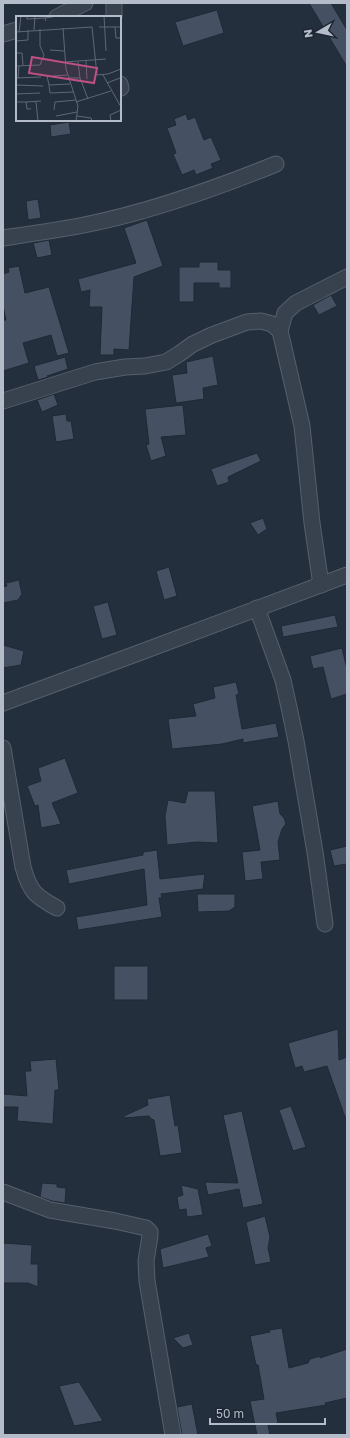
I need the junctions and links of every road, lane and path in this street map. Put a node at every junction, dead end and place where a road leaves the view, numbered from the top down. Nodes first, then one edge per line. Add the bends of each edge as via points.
1 (85, 3) edge
2 (114, 3) edge
3 (59, 16) edge
4 (114, 16) edge
5 (16, 30) edge
6 (3, 34) edge
7 (276, 164) dead end
8 (3, 238) edge
9 (347, 277) edge
10 (280, 330) junction
11 (3, 401) edge
12 (347, 575) edge
13 (321, 585) junction
14 (257, 608) junction
15 (3, 703) edge
16 (3, 748) edge
17 (57, 908) dead end
18 (325, 924) dead end
19 (3, 1192) edge
20 (173, 1435) edge

1 - 3 street
2 - 4 street
5 - 6 street
7 - 8 street via 155,208 85,225
9 - 10 street via 296,303 285,313
10 - 11 street via 261,321 247,322 193,344 166,362 95,372
10 - 13 street via 302,426
12 - 13 street
13 - 14 street
14 - 15 street via 186,637
14 - 18 street via 282,680 290,712
16 - 17 street via 28,885 42,900
19 - 20 street via 50,1210 115,1221 146,1228 150,1232 146,1261 147,1281

